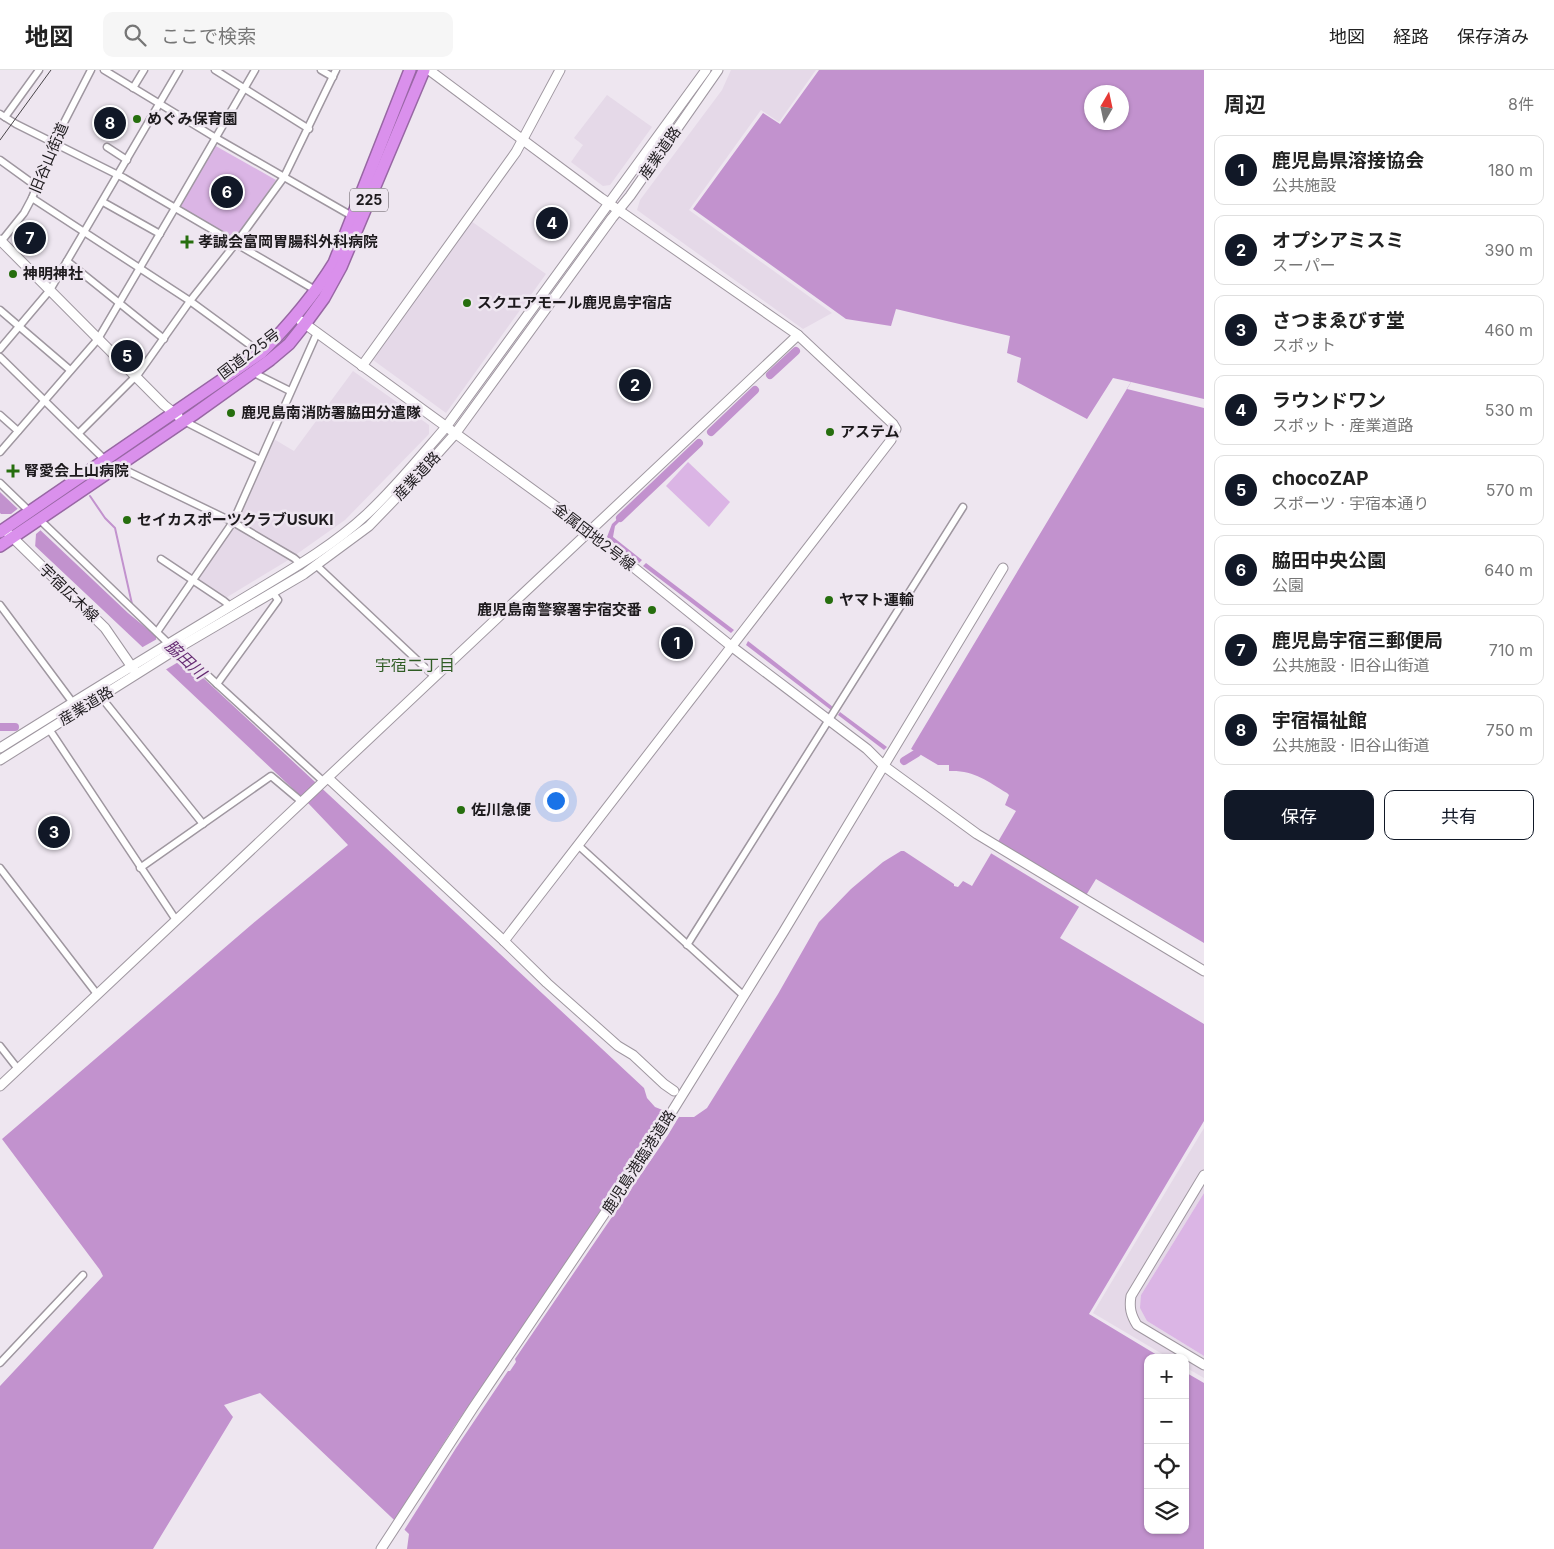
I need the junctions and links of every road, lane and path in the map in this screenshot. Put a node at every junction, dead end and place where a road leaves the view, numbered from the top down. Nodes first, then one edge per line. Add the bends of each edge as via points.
1 (38, 70) edge
2 (91, 70) edge
3 (104, 70) edge
4 (144, 70) edge
5 (179, 70) edge
6 (215, 70) edge
7 (255, 70) edge
8 (321, 70) edge
9 (336, 70) edge
10 (410, 70) edge
11 (424, 70) edge
12 (428, 70) edge
13 (560, 70) edge
14 (706, 70) edge
15 (718, 70) edge
16 (333, 77) junction
17 (133, 88) junction
18 (244, 89) junction
19 (159, 104) junction
20 (3, 115) edge
21 (309, 129) junction
22 (216, 138) junction
23 (523, 138) junction
24 (54, 142) junction
25 (107, 147) dead end
26 (0, 160) edge
27 (127, 160) junction
28 (118, 175) junction
29 (284, 177) junction
30 (36, 186) junction
31 (32, 198) junction
32 (103, 202) junction
33 (610, 204) junction
34 (176, 208) junction
35 (619, 209) junction
36 (352, 216) junction
37 (84, 233) junction
38 (160, 234) junction
39 (0, 241) edge
40 (236, 243) junction
41 (67, 261) junction
42 (139, 268) junction
43 (50, 290) junction
44 (317, 291) junction
45 (190, 302) junction
46 (119, 303) junction
47 (0, 310) edge
48 (300, 321) junction
49 (18, 326) junction
50 (317, 333) junction
51 (798, 335) junction
52 (98, 339) junction
53 (164, 339) junction
54 (0, 348) edge
55 (261, 352) junction
56 (0, 357) edge
57 (362, 366) junction
58 (70, 370) junction
59 (252, 372) junction
60 (136, 376) junction
61 (290, 391) junction
62 (45, 400) junction
63 (174, 413) junction
64 (0, 415) edge
65 (184, 421) junction
66 (446, 427) junction
67 (18, 431) junction
68 (79, 433) junction
69 (455, 434) junction
70 (0, 452) edge
71 (104, 459) junction
72 (260, 460) junction
73 (116, 466) junction
74 (0, 483) edge
75 (963, 507) dead end
76 (33, 516) junction
77 (233, 522) junction
78 (7, 530) edge
79 (589, 532) junction
80 (0, 546) edge
81 (161, 559) dead end
82 (301, 564) junction
83 (316, 565) junction
84 (1003, 568) dead end
85 (193, 580) junction
86 (273, 593) junction
87 (0, 605) edge
88 (230, 606) junction
89 (157, 632) junction
90 (731, 646) junction
91 (173, 648) junction
92 (132, 666) junction
93 (137, 674) junction
94 (435, 677) junction
95 (217, 684) junction
96 (101, 697) junction
97 (73, 703) junction
98 (830, 719) junction
99 (49, 729) junction
100 (0, 748) edge
101 (0, 760) edge
102 (884, 766) junction
103 (324, 781) junction
104 (303, 801) junction
105 (203, 824) junction
106 (579, 846) junction
107 (0, 868) edge
108 (140, 868) junction
109 (176, 920) junction
110 (504, 941) junction
111 (687, 944) junction
112 (1204, 971) edge
113 (97, 994) junction
114 (743, 995) junction
115 (0, 1046) edge
116 (18, 1069) junction
117 (0, 1086) edge
118 (674, 1091) dead end
119 (1204, 1175) edge
120 (83, 1275) dead end
121 (0, 1363) edge
122 (1204, 1365) edge
123 (381, 1549) edge

1 - 20 street
2 - 24 street, 旧谷山街道
3 - 17 street
4 - 17 street
5 - 19 street
6 - 18 street
7 - 18 street
8 - 16 street
9 - 16 street
10 - 36 highway, 国道225号 / 225
11 - 48 highway, 国道225号 / 225 via 341,267 324,298
12 - 23 street
13 - 23 street
14 - 33 street, 産業道路
15 - 35 street, 産業道路
16 - 21 street
17 - 19 street
18 - 21 street
18 - 22 street
19 - 22 street
19 - 27 street
20 - 24 street
21 - 29 street
22 - 29 street
22 - 34 street
23 - 33 street
23 - 57 street
24 - 28 street
24 - 30 street, 旧谷山街道
25 - 27 street
26 - 30 street
27 - 28 street
28 - 32 street
28 - 34 street
29 - 36 street
29 - 40 street
30 - 31 street, 旧谷山街道
31 - 37 street
31 - 39 street, 旧谷山街道 via 21,218
32 - 37 street
32 - 38 street
33 - 35 street
33 - 66 street, 産業道路
34 - 38 street
34 - 40 street
35 - 51 street
35 - 69 street, 産業道路
36 - 44 highway, 国道225号 / 225 via 334,262
37 - 41 street
37 - 42 street
38 - 42 street
39 - 43 street
40 - 44 street
40 - 45 street
41 - 43 street
41 - 46 street
42 - 45 street
42 - 46 street
43 - 49 street
43 - 52 street
44 - 48 highway, 国道225号 / 225
45 - 53 street
45 - 55 street
46 - 52 street
46 - 53 street
47 - 49 street
48 - 50 street, 金属団地2号線
48 - 55 highway, 国道225号 / 225
48 - 59 highway, 国道225号 / 225 via 289,344
49 - 54 street
49 - 58 street
50 - 57 street, 金属団地2号線
50 - 61 street
51 - 79 street
51 - 90 street via 896,429 891,440
52 - 58 street
52 - 60 street
53 - 60 street
55 - 63 highway, 国道225号 / 225
56 - 62 street
57 - 66 street, 金属団地2号線
58 - 62 street
59 - 61 street
59 - 65 highway, 国道225号 / 225
60 - 63 street
60 - 68 street
61 - 72 street
62 - 67 street
62 - 68 street
63 - 65 street
63 - 71 highway, 国道225号 / 225
64 - 67 street
65 - 72 street
65 - 73 highway, 国道225号 / 225
66 - 69 street, 金属団地2号線
66 - 82 street, 産業道路 via 366,515
67 - 70 street
68 - 71 street
69 - 79 street, 金属団地2号線
69 - 83 street, 産業道路 via 369,526
71 - 76 highway, 国道225号 / 225
72 - 77 street
73 - 76 highway, 国道225号 / 225
73 - 77 street
74 - 76 street
75 - 98 street
76 - 78 highway, 国道225号 / 225
76 - 89 street
77 - 82 street
77 - 85 street
78 - 80 highway, 国道225号 / 225
78 - 92 street, 宇宿広木線 via 105,628
79 - 90 street, 金属団地2号線
79 - 94 street
81 - 85 street
82 - 88 street, 産業道路
83 - 86 street, 産業道路
83 - 94 street
84 - 102 street, 鹿児島港臨港道路
85 - 88 street
85 - 89 street
86 - 91 street, 産業道路
86 - 95 street via 278,600
87 - 97 street
88 - 91 street, 産業道路
89 - 91 street
90 - 98 street, 金属団地2号線
90 - 106 street
91 - 92 street, 産業道路 via 144,658
91 - 93 street, 産業道路
91 - 95 street
92 - 93 street, 宇宿広木線
92 - 97 street, 産業道路
93 - 96 street, 産業道路
94 - 103 street
95 - 103 street
96 - 99 street, 産業道路
96 - 105 street
97 - 100 street, 産業道路
98 - 102 street, 金属団地2号線
98 - 111 street
99 - 101 street, 産業道路
99 - 108 street
102 - 112 street, 金属団地2号線 via 984,839
102 - 114 street, 鹿児島港臨港道路
103 - 104 street
103 - 110 street
104 - 105 street via 272,776
104 - 109 street
105 - 108 street
106 - 110 street
106 - 111 street
107 - 113 street
108 - 109 street
109 - 113 street
110 - 118 street via 618,1046
111 - 114 street
113 - 116 street
114 - 123 street, 鹿児島港臨港道路 via 627,1182
115 - 116 street
116 - 117 street
119 - 122 street via 1131,1296 1129,1305 1137,1325
120 - 121 street

